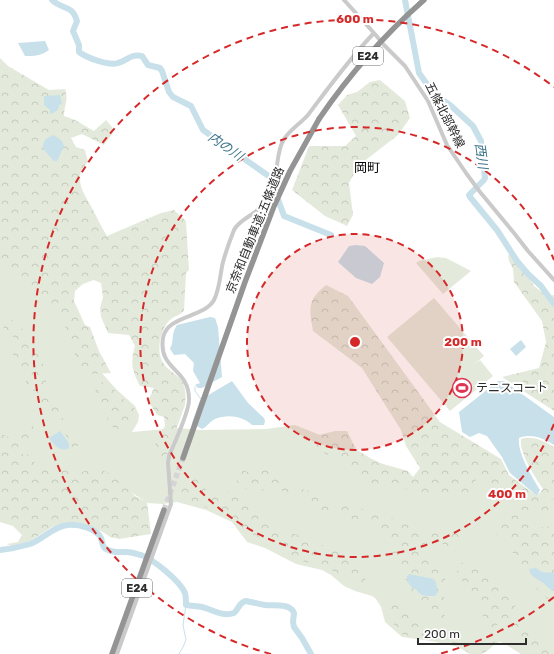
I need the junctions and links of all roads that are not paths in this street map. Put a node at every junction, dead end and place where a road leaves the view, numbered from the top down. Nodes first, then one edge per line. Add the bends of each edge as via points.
1 (344, 0) edge
2 (424, 0) edge
3 (374, 32) junction
4 (554, 280) edge
5 (183, 458) tunnel mouth
6 (167, 510) junction
7 (112, 654) edge
8 (117, 654) edge

1 - 3 street, 五條北部幹線
2 - 5 highway, 京奈和自動車道;五條道路 / E24, bridge via 362,62 336,95 319,119 290,171 265,229
3 - 4 street, 五條北部幹線 via 405,66 419,86 447,145 480,192
3 - 6 street via 348,61 306,117 283,140 275,178 266,200 254,214 236,226 212,303 172,324 164,334 164,358 187,383 190,401 169,456 171,504
6 - 7 highway, E24
6 - 8 street

